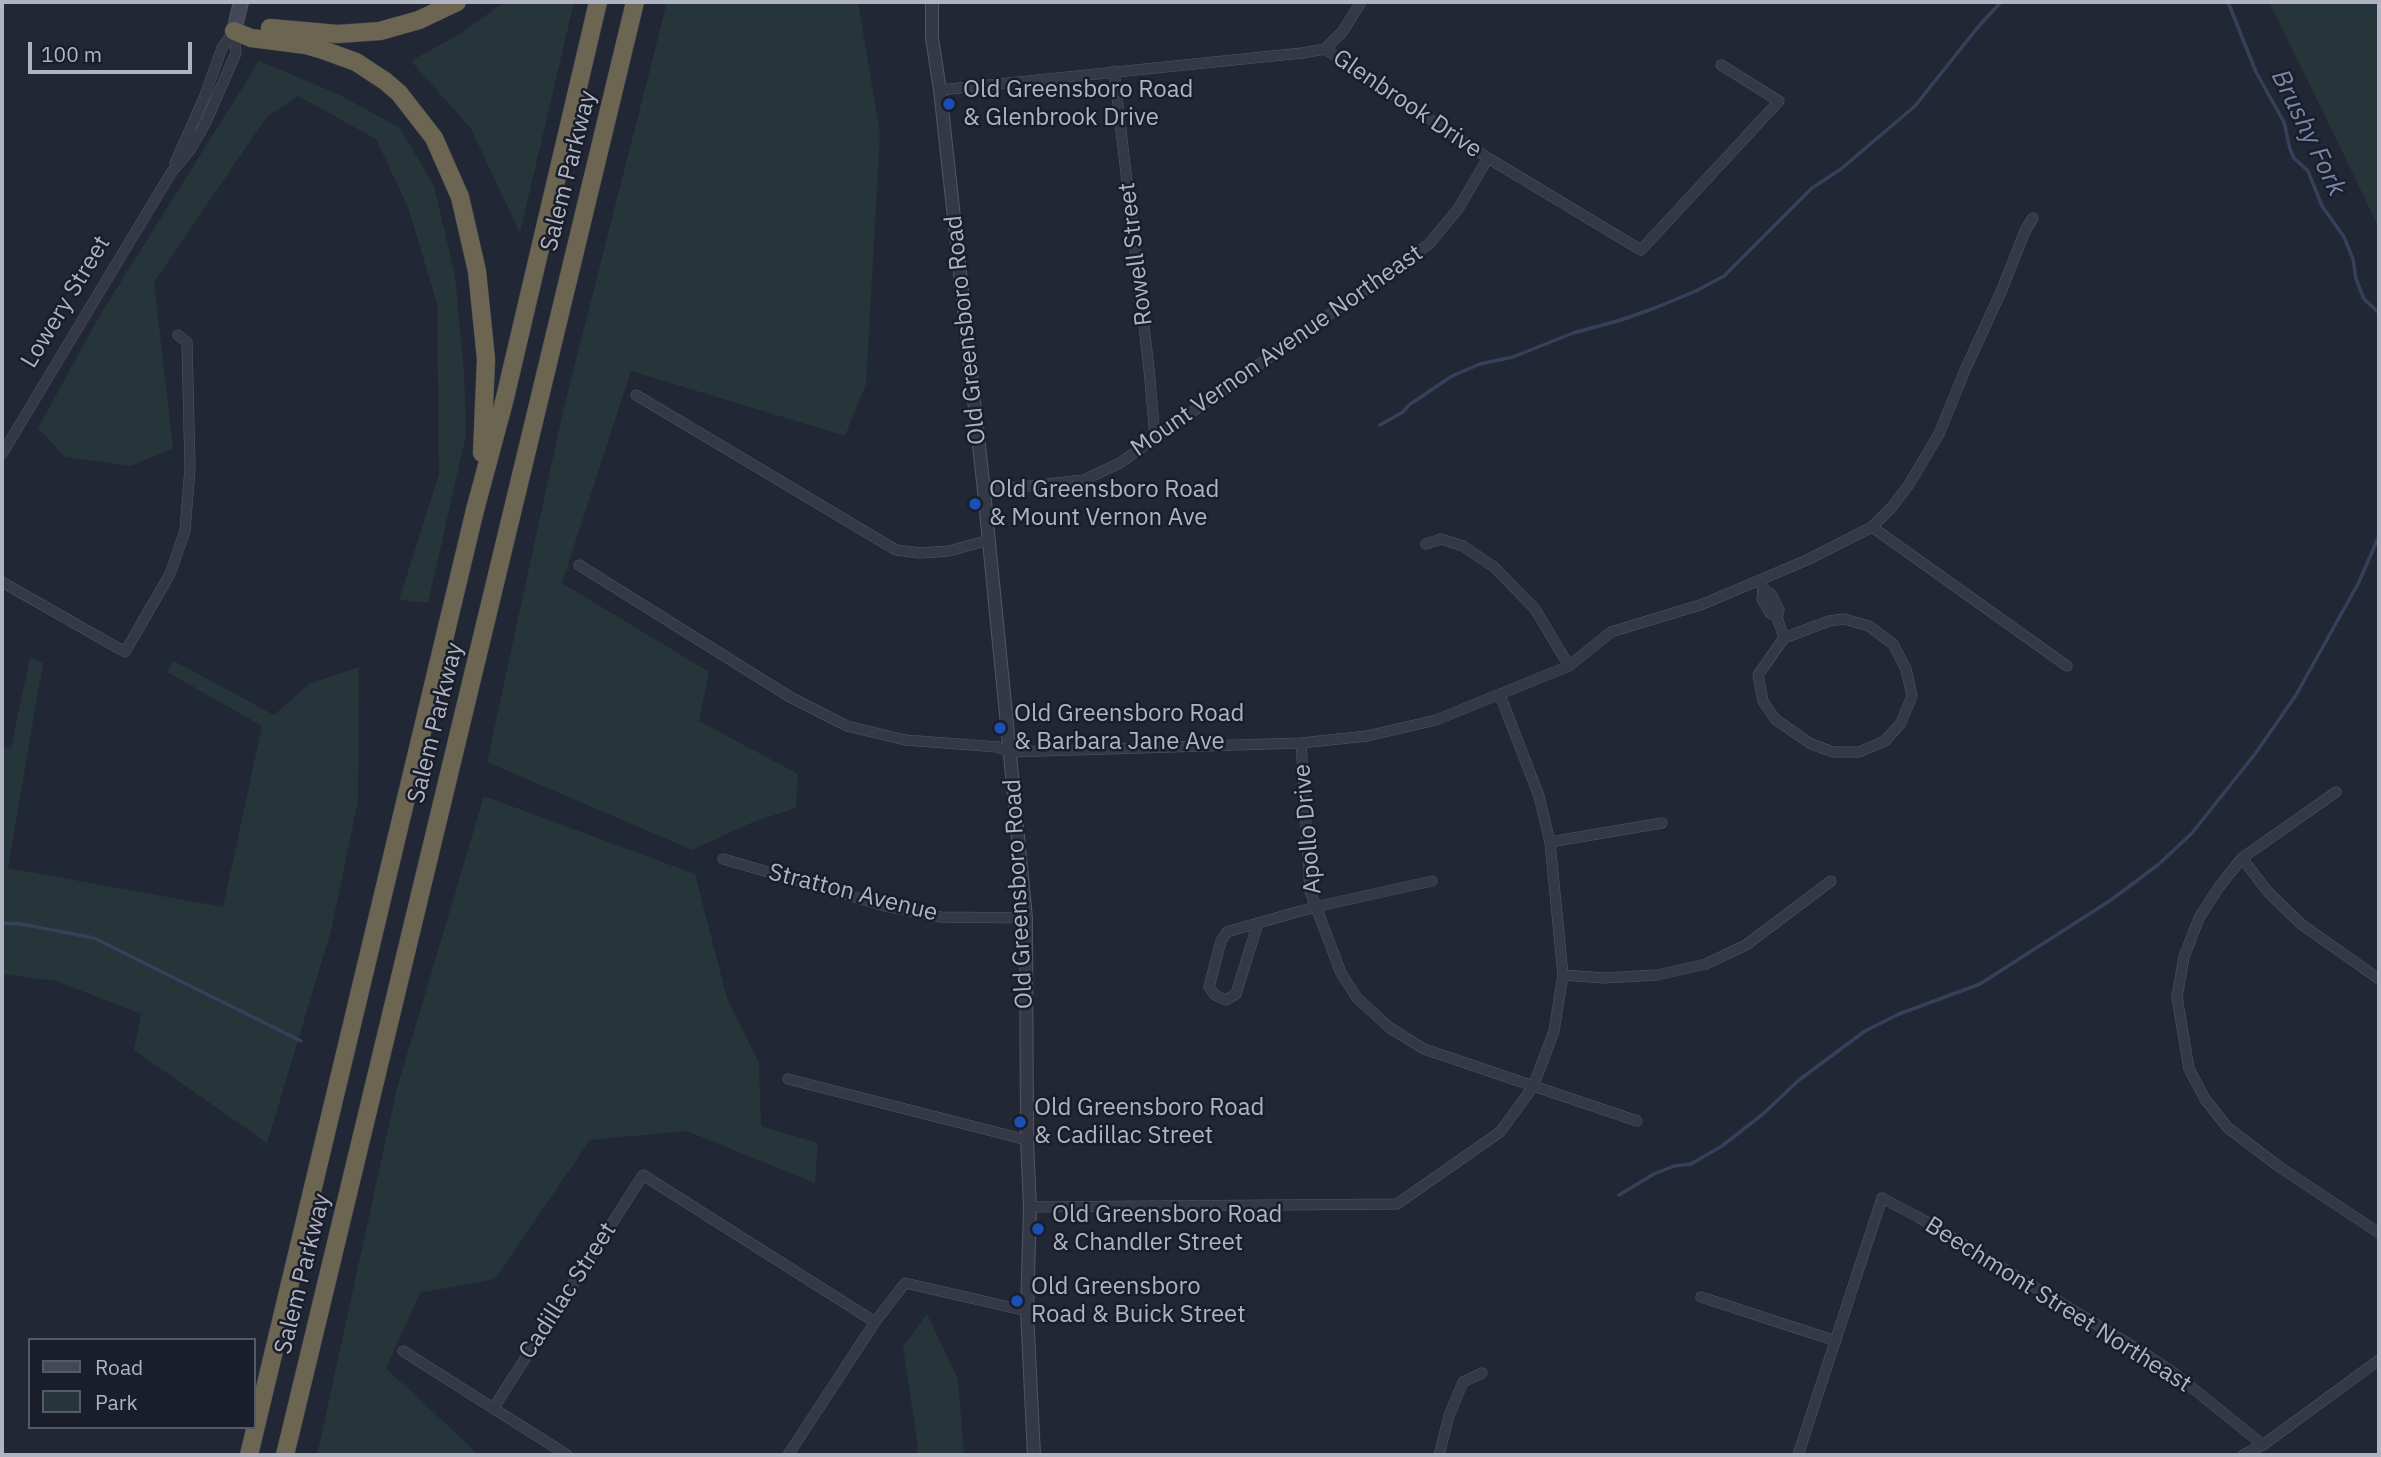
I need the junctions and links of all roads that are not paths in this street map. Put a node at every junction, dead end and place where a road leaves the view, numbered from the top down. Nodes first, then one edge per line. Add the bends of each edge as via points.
1 (241, 2) edge
2 (457, 2) edge
3 (597, 2) edge
4 (635, 2) edge
5 (932, 2) edge
6 (1361, 2) edge
7 (234, 31) junction
8 (1325, 49) junction
9 (1721, 65) dead end
10 (1114, 71) junction
11 (940, 90) junction
12 (1488, 158) junction
13 (2033, 218) dead end
14 (178, 335) dead end
15 (636, 396) dead end
16 (1155, 437) junction
17 (2, 454) edge
18 (984, 491) junction
19 (475, 510) junction
20 (1872, 527) junction
21 (989, 540) junction
22 (1426, 544) dead end
23 (579, 565) dead end
24 (1761, 579) junction
25 (2, 582) edge
26 (1784, 638) junction
27 (1569, 666) junction
28 (2067, 666) dead end
29 (1500, 695) junction
30 (1301, 743) junction
31 (1011, 752) junction
32 (2336, 792) dead end
33 (1662, 823) dead end
34 (1550, 842) junction
35 (2242, 858) junction
36 (723, 859) dead end
37 (1432, 881) dead end
38 (1832, 881) dead end
39 (1315, 907) junction
40 (1026, 918) junction
41 (1258, 923) junction
42 (1563, 975) junction
43 (2379, 979) edge
44 (788, 1079) dead end
45 (1533, 1087) junction
46 (1637, 1121) dead end
47 (1027, 1140) junction
48 (1030, 1207) junction
49 (2379, 1233) edge
50 (1701, 1297) dead end
51 (1027, 1311) junction
52 (875, 1322) junction
53 (1836, 1341) junction
54 (403, 1351) dead end
55 (2379, 1360) edge
56 (1482, 1373) dead end
57 (494, 1407) junction
58 (257, 1414) edge
59 (251, 1429) edge
60 (254, 1429) edge
61 (2263, 1445) junction
62 (240, 1455) edge
63 (249, 1455) edge
64 (285, 1455) edge
65 (568, 1455) edge
66 (788, 1455) edge
67 (1034, 1455) edge
68 (1439, 1455) edge
69 (1798, 1455) edge
70 (2244, 1455) edge

1 - 7 main road, Lowery Street
2 - 7 highway via 410,23 360,33 252,26
3 - 19 highway, Salem Parkway
4 - 64 highway, Salem Parkway
5 - 11 street, Old Greensboro Road
6 - 8 street
7 - 17 street, Lowery Street via 236,53 216,103
7 - 19 highway via 323,50 370,71 411,106 444,157 472,246 484,329 485,410
8 - 10 street, Glenbrook Drive
8 - 12 street, Glenbrook Drive
9 - 12 street, Glenbrook Drive via 1779,101 1641,250
10 - 11 street, Glenbrook Drive
10 - 16 street, Rowell Street
11 - 18 street, Old Greensboro Road
12 - 16 street, Mount Vernon Avenue Northeast via 1458,209 1429,244
13 - 20 street via 1939,434 1908,486
14 - 25 street via 187,342 190,468 185,531 170,574 125,652
15 - 21 street via 896,550 949,551
16 - 18 street, Mount Vernon Avenue Northeast via 1120,463 1084,480
18 - 21 street, Old Greensboro Road
19 - 58 highway, Salem Parkway
20 - 24 street
20 - 28 street
21 - 31 street, Old Greensboro Road
22 - 27 street via 1441,539 1494,567 1535,609
23 - 31 street via 790,697 847,726 905,740 998,747
24 - 26 street via 1779,610
24 - 27 street via 1703,604 1611,632
26 - 26 street via 1758,675 1763,701 1775,719 1811,744 1833,752 1859,752 1885,741 1901,723 1912,696 1893,643 1868,626 1844,619
27 - 29 street
29 - 30 street via 1436,720 1367,736
29 - 34 street via 1539,796
30 - 31 street
30 - 39 street, Apollo Drive via 1310,891
31 - 40 street, Old Greensboro Road
32 - 35 street
33 - 34 street
34 - 42 street
35 - 43 street via 2301,924
35 - 49 street via 2199,918 2184,957 2177,997 2189,1069 2228,1128
36 - 40 street, Stratton Avenue via 941,917
37 - 39 street
38 - 42 street via 1746,945 1706,964 1657,975
39 - 41 street
39 - 45 street, Apollo Drive via 1347,986 1370,1013 1424,1049
40 - 47 street, Old Greensboro Road
41 - 41 street via 1236,994 1226,1000 1215,995 1209,986 1221,941 1227,932
42 - 45 street via 1554,1031
44 - 47 street
45 - 46 street, Apollo Drive
45 - 48 street via 1500,1132 1397,1204
47 - 48 street, Old Greensboro Road
48 - 51 street, Old Greensboro Road
50 - 53 street
51 - 52 street via 905,1283
51 - 67 street, Old Greensboro Road
52 - 57 street, Cadillac Street via 643,1175
52 - 66 street
53 - 61 street, Beechmont Street Northeast via 1882,1198 2144,1353
53 - 69 street
54 - 57 street
55 - 61 street
56 - 68 street via 1463,1382
57 - 65 street
59 - 62 highway
60 - 63 highway, Salem Parkway
61 - 70 street

